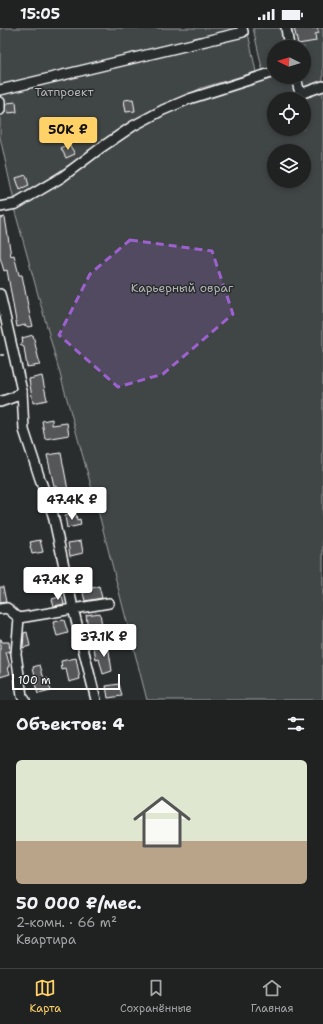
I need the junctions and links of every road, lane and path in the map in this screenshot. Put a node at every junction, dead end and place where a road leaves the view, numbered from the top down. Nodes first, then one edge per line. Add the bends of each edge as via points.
1 (242, 28) edge
2 (286, 28) edge
3 (288, 40) edge
4 (267, 74) edge
5 (298, 84) edge
6 (323, 86) edge
7 (0, 90) edge
8 (0, 102) edge
9 (0, 110) edge
10 (0, 207) edge
11 (0, 294) edge
12 (22, 391) junction
13 (0, 402) edge
14 (109, 603) dead end
15 (73, 608) junction
16 (0, 609) edge
17 (19, 618) junction
18 (25, 700) edge
19 (96, 700) edge

1 - 7 street via 242,32
2 - 3 street
4 - 10 street via 163,110 133,126 62,178 16,204
5 - 6 street via 300,94
8 - 9 street
11 - 12 street
12 - 13 street
12 - 15 street via 24,430 53,515
14 - 15 street
15 - 17 street
15 - 19 street
16 - 17 street via 7,608
17 - 18 street via 16,654 22,696

